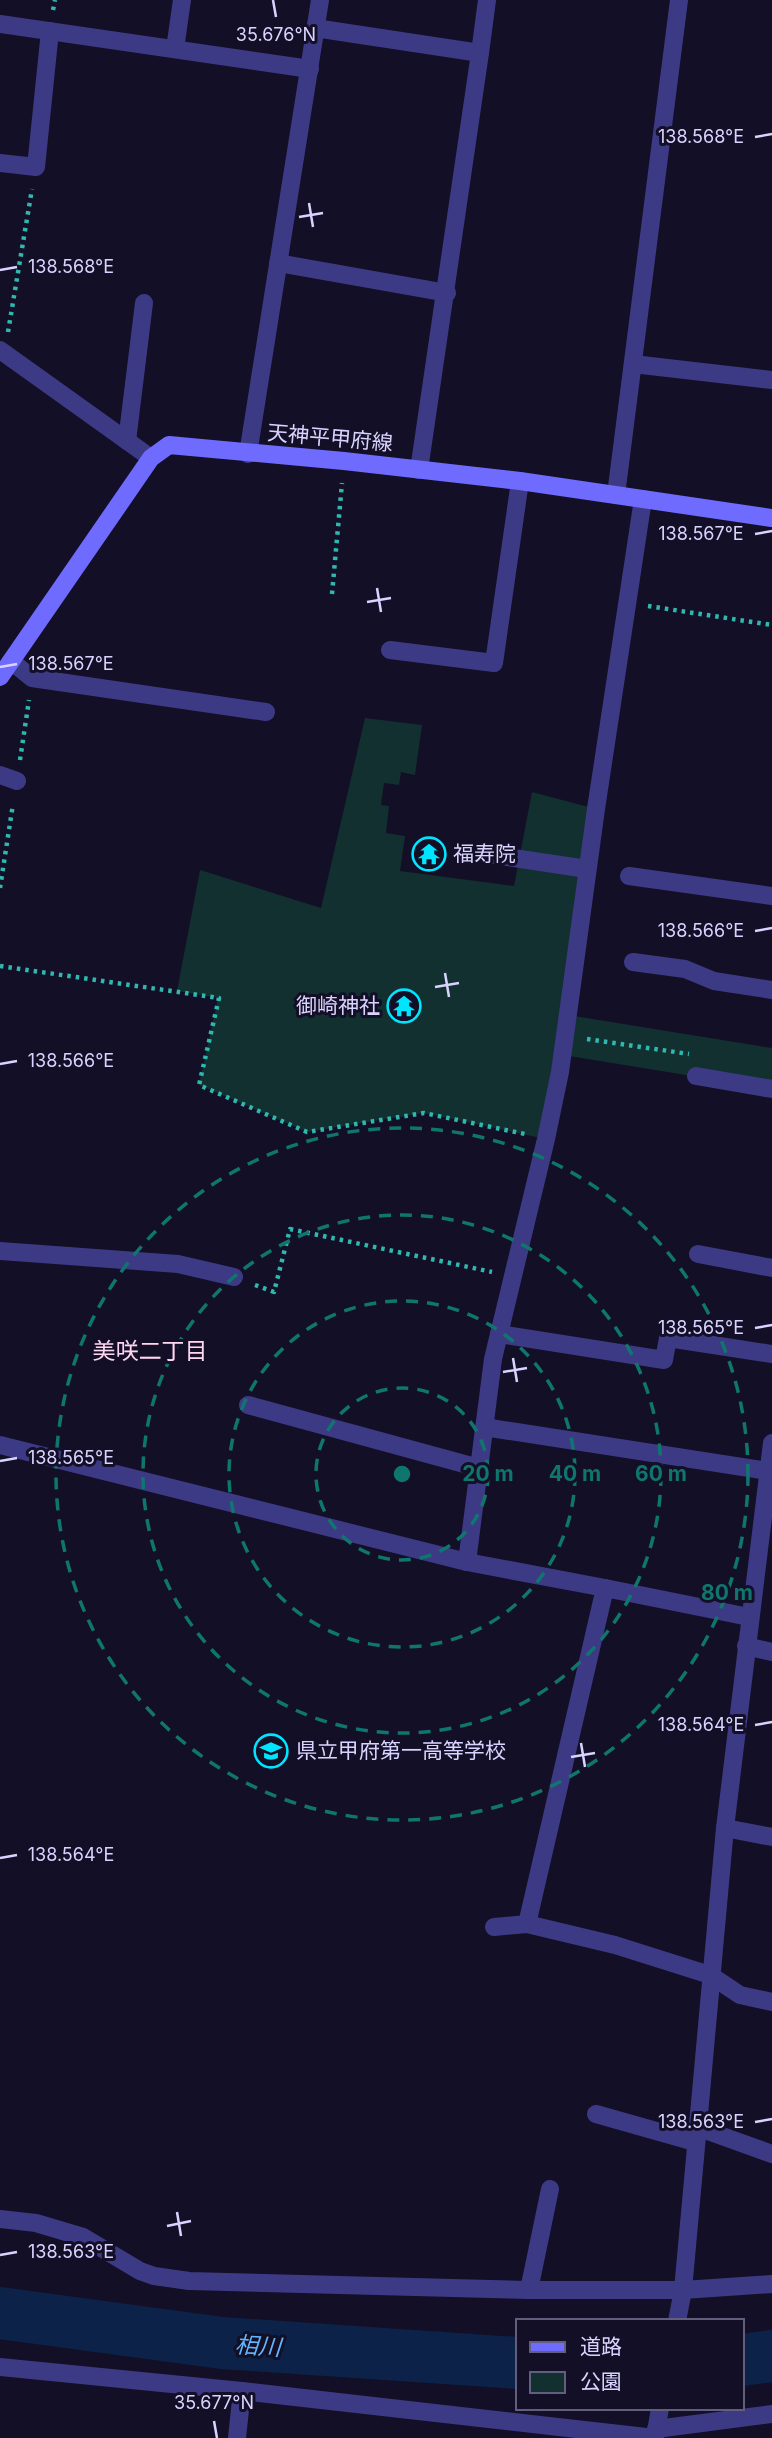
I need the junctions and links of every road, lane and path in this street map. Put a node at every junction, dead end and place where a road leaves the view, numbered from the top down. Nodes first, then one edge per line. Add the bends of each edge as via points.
1 (183, 0) edge
2 (320, 0) edge
3 (487, 0) edge
4 (679, 0) edge
5 (0, 24) edge
6 (315, 28) junction
7 (50, 31) junction
8 (175, 49) junction
9 (480, 52) junction
10 (310, 69) junction
11 (0, 163) edge
12 (36, 167) junction
13 (278, 263) junction
14 (447, 293) junction
15 (144, 303) dead end
16 (2, 352) edge
17 (633, 364) junction
18 (772, 380) edge
19 (127, 441) junction
20 (248, 454) junction
21 (151, 458) junction
22 (344, 461) junction
23 (419, 470) junction
24 (520, 481) junction
25 (616, 495) junction
26 (643, 499) junction
27 (772, 519) edge
28 (332, 594) dead end
29 (626, 602) junction
30 (772, 625) edge
31 (390, 650) dead end
32 (11, 661) junction
33 (0, 677) edge
34 (266, 712) dead end
35 (480, 853) dead end
36 (587, 869) junction
37 (629, 876) dead end
38 (772, 896) edge
39 (633, 962) dead end
40 (0, 966) edge
41 (772, 990) edge
42 (565, 1035) junction
43 (689, 1054) dead end
44 (696, 1076) dead end
45 (772, 1088) edge
46 (546, 1139) junction
47 (0, 1251) edge
48 (698, 1254) dead end
49 (772, 1268) edge
50 (513, 1276) junction
51 (234, 1277) joint
52 (499, 1334) junction
53 (772, 1354) edge
54 (248, 1405) dead end
55 (484, 1427) junction
56 (772, 1443) edge
57 (0, 1445) edge
58 (770, 1467) edge
59 (479, 1468) junction
60 (768, 1509) edge
61 (467, 1562) junction
62 (605, 1588) junction
63 (749, 1617) junction
64 (746, 1646) junction
65 (772, 1652) edge
66 (725, 1828) junction
67 (772, 1836) edge
68 (527, 1924) junction
69 (494, 1927) dead end
70 (710, 1975) junction
71 (772, 2002) edge
72 (596, 2114) dead end
73 (696, 2135) junction
74 (772, 2154) edge
75 (550, 2189) dead end
76 (0, 2218) edge
77 (772, 2284) edge
78 (529, 2290) junction
79 (683, 2291) junction
80 (677, 2319) edge
81 (0, 2367) edge
82 (242, 2391) junction
83 (660, 2410) edge
84 (772, 2414) edge
85 (656, 2429) junction
86 (237, 2438) edge

1 - 8 street
2 - 6 street
3 - 9 street
4 - 17 street
5 - 7 street
6 - 9 street
6 - 10 street
7 - 8 street
7 - 12 street
8 - 10 street
9 - 14 street
10 - 13 street
11 - 12 street
12 - 16 path
13 - 14 street
13 - 20 street
14 - 23 street
15 - 19 street
16 - 19 street
17 - 18 street
17 - 25 street
19 - 21 street
20 - 21 main road, 天神平甲府線 via 169,445
20 - 22 main road, 天神平甲府線
21 - 32 main road
22 - 23 main road, 天神平甲府線
22 - 28 path
23 - 24 main road, 天神平甲府線
24 - 25 main road, 天神平甲府線
24 - 31 street via 494,663
25 - 26 main road, 天神平甲府線
26 - 27 main road, 天神平甲府線
26 - 29 street
29 - 30 path
29 - 36 street
32 - 33 main road
32 - 34 street via 32,678
35 - 36 street
36 - 42 street
37 - 38 street
39 - 41 street
40 - 46 path via 219,998 198,1085 307,1132 424,1113
42 - 43 path
42 - 46 street
44 - 45 street
46 - 50 street
47 - 51 street via 178,1264
48 - 49 street
50 - 51 path via 290,1229 274,1292
50 - 52 street
52 - 53 street via 664,1360 668,1338
52 - 55 street
54 - 59 street
55 - 58 street
55 - 59 street
56 - 58 street
57 - 61 street
58 - 60 street
59 - 61 street
60 - 63 street
61 - 62 street
62 - 63 street
62 - 68 street
63 - 64 street
64 - 65 street
64 - 66 street
66 - 67 street
66 - 70 street
68 - 69 street
68 - 70 street
70 - 71 street via 740,1995
70 - 73 street
72 - 73 street
73 - 74 street
73 - 79 street
75 - 78 street
76 - 78 street via 83,2237 141,2271 189,2281
77 - 79 street
78 - 79 street
79 - 80 street
81 - 82 street
82 - 85 street via 654,2438
82 - 86 street
83 - 85 street
84 - 85 street

